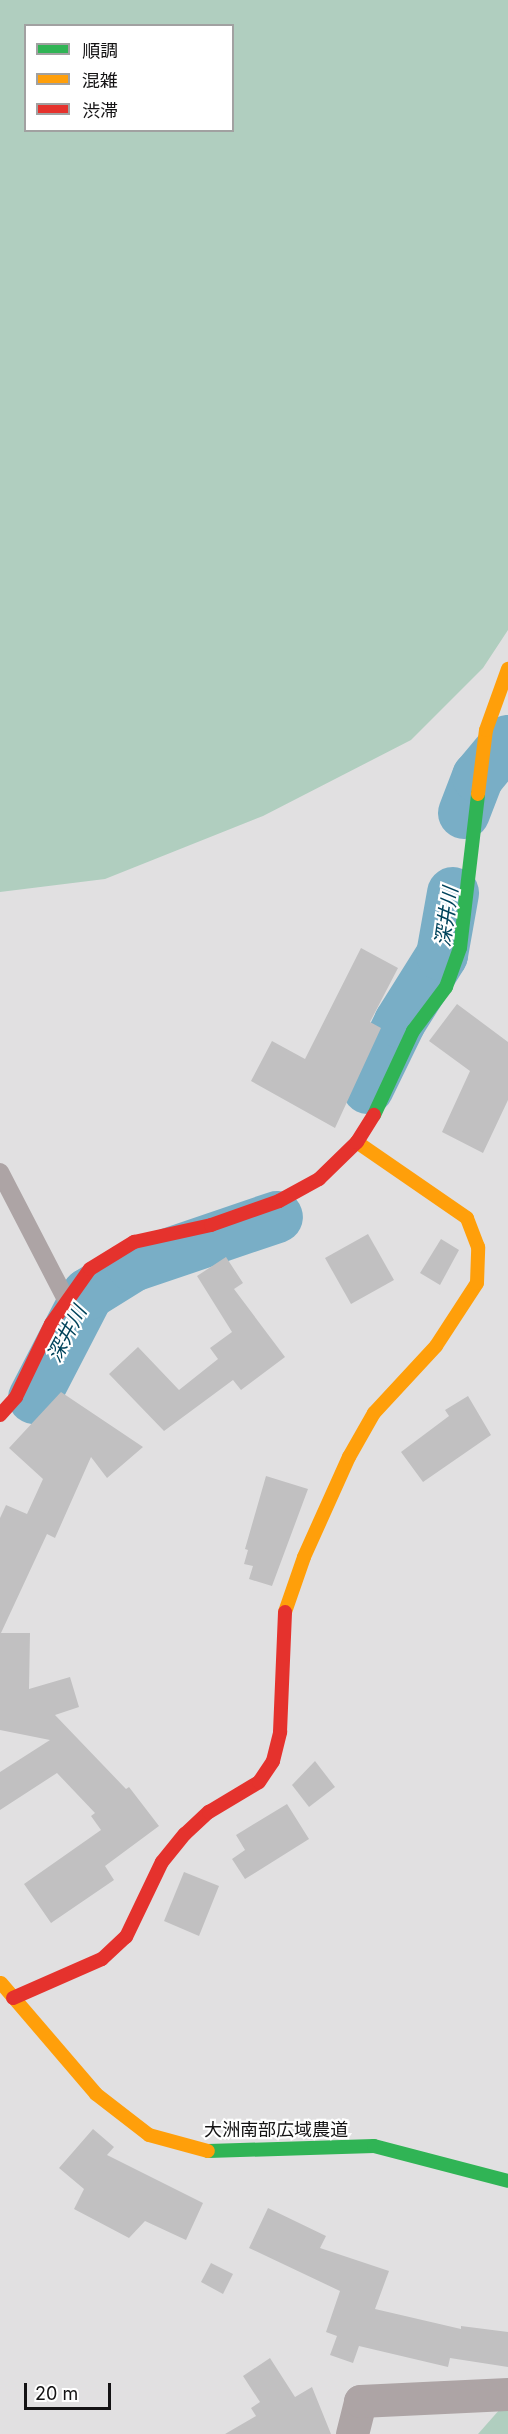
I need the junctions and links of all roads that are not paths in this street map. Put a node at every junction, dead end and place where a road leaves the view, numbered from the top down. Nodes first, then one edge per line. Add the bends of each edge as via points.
1 (508, 669) edge
2 (357, 1142) junction
3 (0, 1172) edge
4 (67, 1301) junction
5 (0, 1415) edge
6 (0, 1982) edge
7 (13, 1998) junction
8 (508, 2181) edge
9 (508, 2394) edge
10 (352, 2434) edge

1 - 2 street via 486,730 460,948 446,987 413,1031 382,1102
2 - 4 street via 319,1179 279,1201 212,1225 134,1242 90,1269
2 - 7 street via 467,1218 478,1247 477,1283 436,1346 374,1413 349,1457 304,1557 283,1619 280,1732 273,1761 264,1775 259,1782 208,1812 185,1834 162,1862 126,1937 102,1959
3 - 4 lane
4 - 5 street via 51,1324 16,1397
6 - 7 street, 大洲南部広域農道
7 - 8 street, 大洲南部広域農道 via 96,2094 149,2134 205,2151 374,2146 494,2174
9 - 10 street via 360,2401

